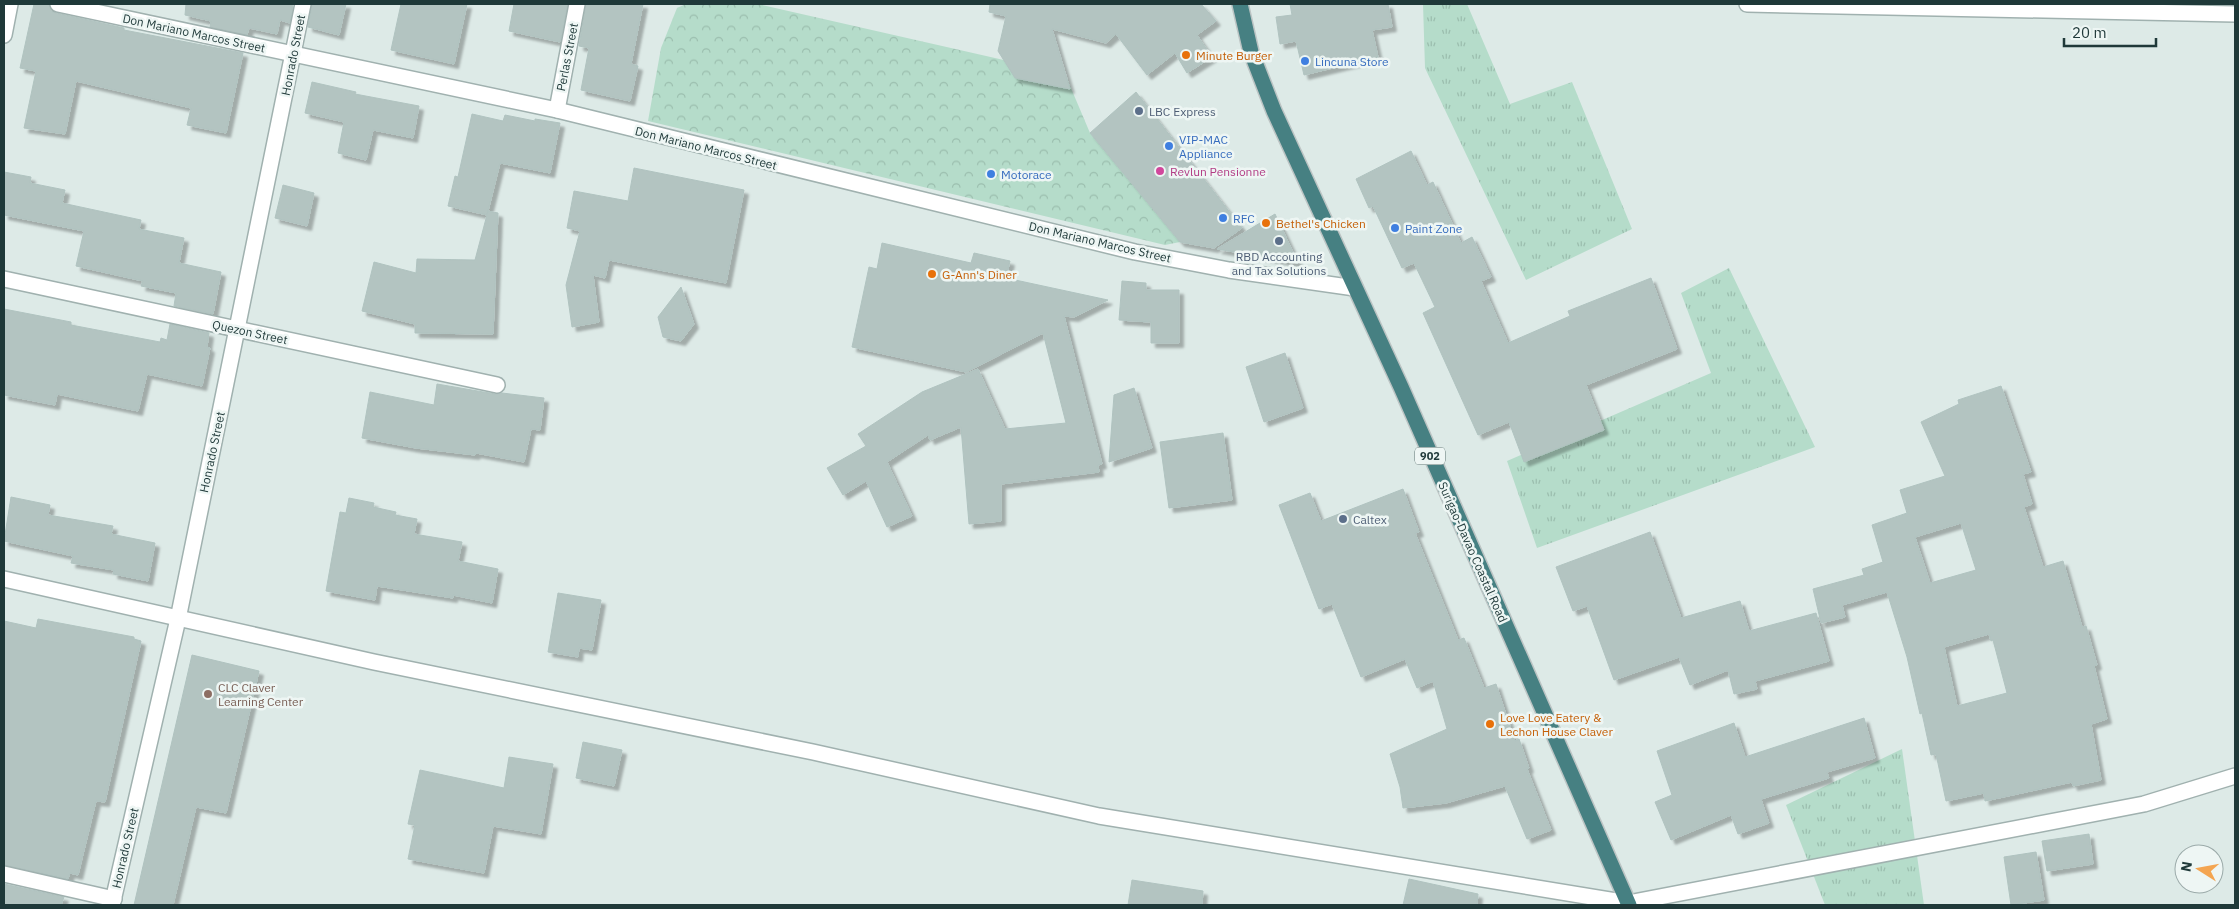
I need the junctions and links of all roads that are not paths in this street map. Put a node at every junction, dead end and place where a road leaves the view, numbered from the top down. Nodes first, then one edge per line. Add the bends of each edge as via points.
1 (10, 4) edge
2 (58, 4) edge
3 (303, 4) edge
4 (577, 4) edge
5 (1240, 4) edge
6 (1747, 4) edge
7 (2235, 14) edge
8 (4, 35) edge
9 (293, 54) junction
10 (557, 110) junction
11 (4, 279) edge
12 (1355, 288) junction
13 (237, 329) junction
14 (497, 385) dead end
15 (4, 579) edge
16 (178, 619) junction
17 (2235, 776) edge
18 (4, 874) edge
19 (113, 902) edge
20 (1629, 904) edge

1 - 8 street
2 - 9 street, Don Mariano Marcos Street
3 - 9 street, Honrado Street
4 - 10 street, Perlas Street
5 - 12 highway, Surigao-Davao Coastal Road / 902 via 1260,78
6 - 7 street
9 - 10 street, Don Mariano Marcos Street
9 - 13 street, Honrado Street
10 - 12 street, Don Mariano Marcos Street via 1135,252 1229,270
11 - 13 street, Quezon Street
12 - 20 highway, Surigao-Davao Coastal Road / 902
13 - 14 street, Quezon Street
13 - 16 street, Honrado Street
15 - 16 street
16 - 19 street, Honrado Street
16 - 20 street via 803,750 1099,816
17 - 20 street via 2144,804
18 - 19 street

